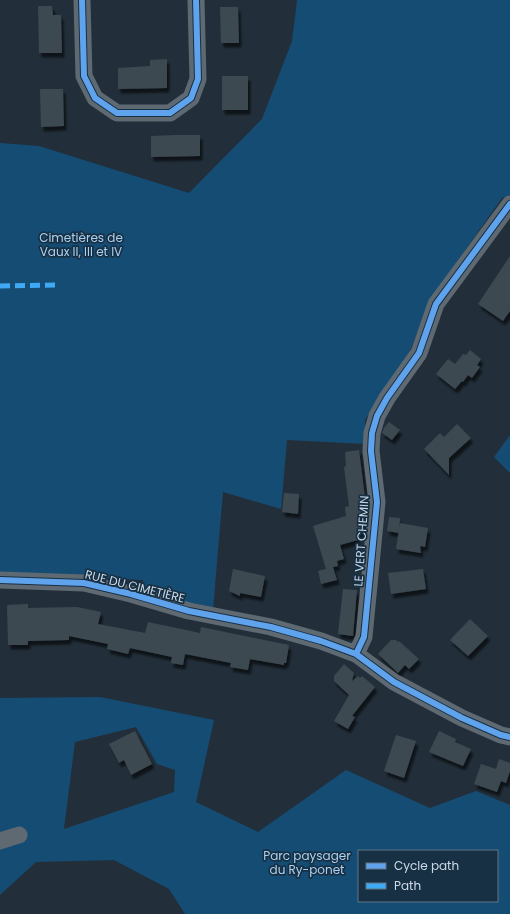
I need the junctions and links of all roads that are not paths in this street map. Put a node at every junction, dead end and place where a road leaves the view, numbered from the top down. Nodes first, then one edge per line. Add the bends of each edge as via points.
1 (82, 0) edge
2 (196, 0) edge
3 (510, 204) edge
4 (0, 580) edge
5 (356, 654) junction
6 (510, 737) edge
7 (19, 834) dead end
8 (0, 841) edge

1 - 2 street via 84,76 95,98 117,113 170,113 191,98 198,79
3 - 5 street, LE VERT CHEMIN via 436,304 419,353 377,416 372,433 371,451 377,502 364,637
4 - 5 street, RUE DU CIMETIÈRE via 84,583 189,612 271,627
5 - 6 street, RUE DU CIMETIÈRE via 394,682 462,718
7 - 8 street

